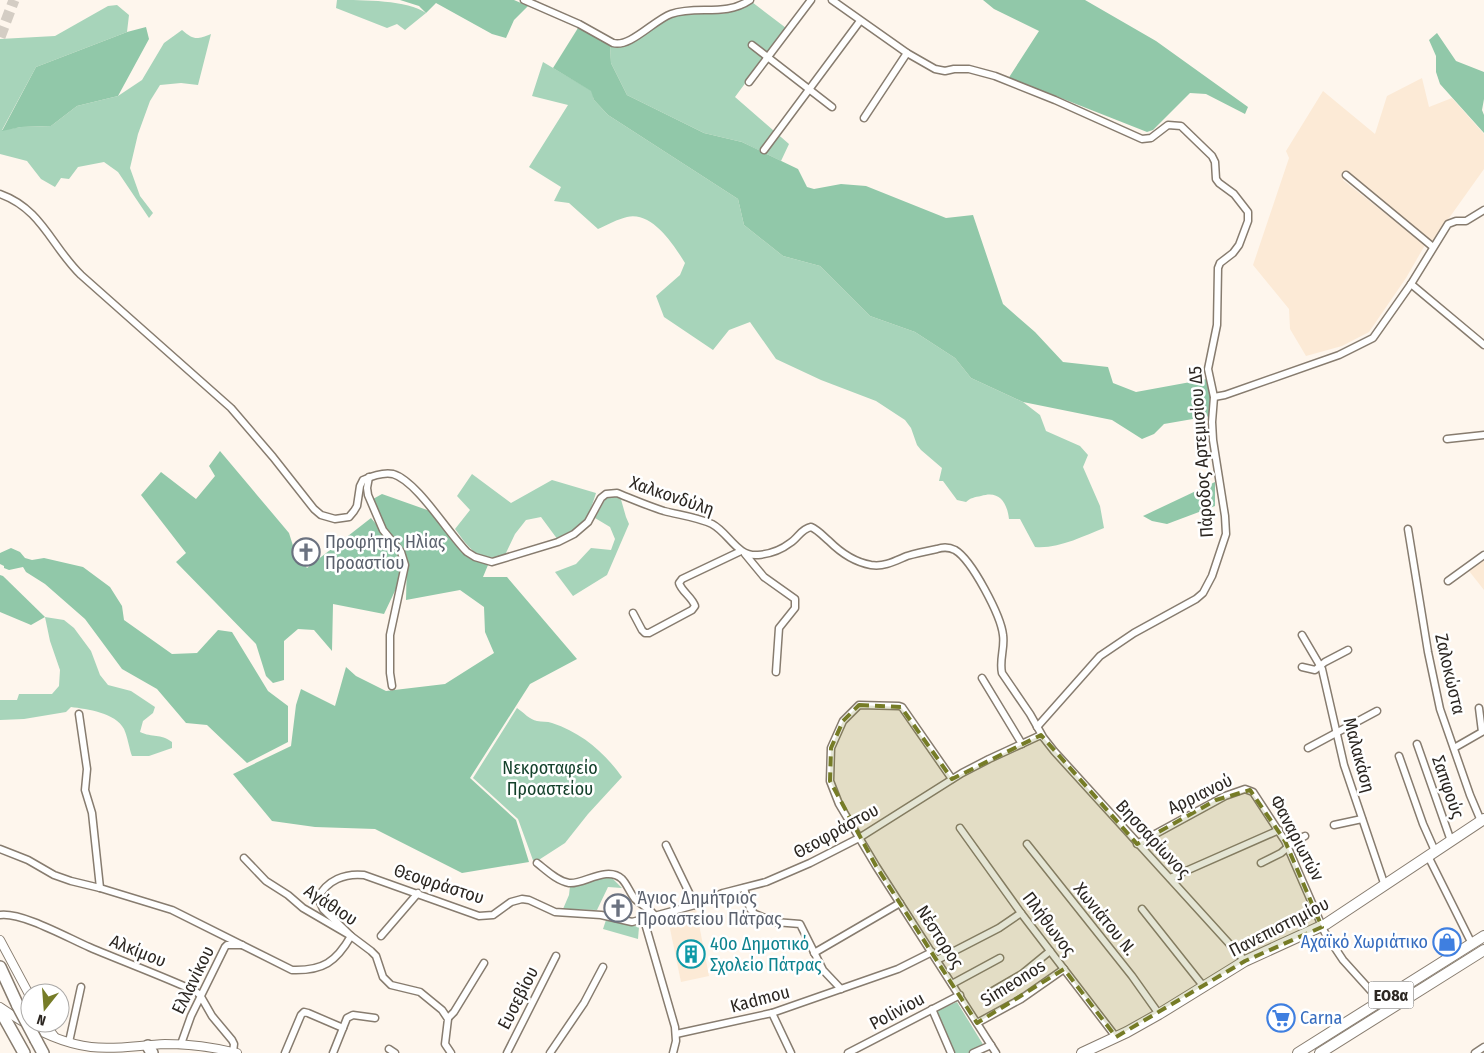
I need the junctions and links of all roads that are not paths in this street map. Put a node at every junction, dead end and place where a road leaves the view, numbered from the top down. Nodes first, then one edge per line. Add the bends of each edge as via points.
1 (524, 0) edge
2 (728, 0) edge
3 (750, 0) edge
4 (811, 0) edge
5 (832, 0) edge
6 (732, 8) junction
7 (860, 21) junction
8 (752, 45) dead end
9 (907, 53) junction
10 (768, 58) junction
11 (749, 82) dead end
12 (808, 89) junction
13 (832, 107) dead end
14 (864, 118) dead end
15 (764, 150) dead end
16 (1346, 175) dead end
17 (0, 194) edge
18 (1484, 210) edge
19 (1433, 247) junction
20 (1411, 284) junction
21 (1484, 345) edge
22 (1214, 396) junction
23 (1484, 435) edge
24 (1447, 440) dead end
25 (369, 478) junction
26 (1408, 529) dead end
27 (743, 553) junction
28 (1484, 556) edge
29 (1448, 581) dead end
30 (633, 613) dead end
31 (1302, 635) dead end
32 (1348, 650) dead end
33 (1320, 665) junction
34 (1302, 667) dead end
35 (776, 672) dead end
36 (982, 678) dead end
37 (392, 686) dead end
38 (1479, 708) dead end
39 (1377, 711) dead end
40 (79, 714) dead end
41 (1037, 727) junction
42 (1337, 733) junction
43 (1042, 735) junction
44 (1022, 744) junction
45 (1417, 744) dead end
46 (1308, 748) dead end
47 (1454, 748) junction
48 (1399, 756) dead end
49 (952, 779) junction
50 (1250, 790) joint
51 (1362, 819) junction
52 (1483, 820) edge
53 (1334, 825) dead end
54 (960, 828) dead end
55 (1279, 830) junction
56 (1305, 836) dead end
57 (859, 838) junction
58 (1451, 841) junction
59 (1027, 844) dead end
60 (1137, 844) junction
61 (666, 846) dead end
62 (1288, 847) junction
63 (0, 849) edge
64 (1432, 853) junction
65 (244, 858) dead end
66 (537, 862) dead end
67 (1261, 863) dead end
68 (1170, 878) junction
69 (1385, 886) junction
70 (100, 888) junction
71 (744, 888) junction
72 (418, 893) junction
73 (900, 903) junction
74 (695, 905) junction
75 (1142, 910) dead end
76 (1021, 913) junction
77 (0, 915) edge
78 (655, 916) junction
79 (644, 920) junction
80 (1322, 927) junction
81 (351, 936) junction
82 (381, 936) dead end
83 (1484, 936) edge
84 (0, 940) edge
85 (242, 944) junction
86 (1472, 944) junction
87 (1484, 950) edge
88 (1050, 951) junction
89 (932, 952) junction
90 (814, 953) junction
91 (556, 956) dead end
92 (1000, 958) dead end
93 (937, 960) junction
94 (1245, 961) junction
95 (484, 963) dead end
96 (0, 967) edge
97 (603, 967) dead end
98 (1064, 969) junction
99 (23, 983) edge
100 (952, 984) junction
101 (1204, 987) junction
102 (81, 988) dead end
103 (841, 990) junction
104 (991, 992) dead end
105 (960, 995) junction
106 (200, 997) junction
107 (1380, 1001) junction
108 (0, 1009) edge
109 (932, 1009) junction
110 (772, 1013) junction
111 (1160, 1014) junction
112 (375, 1018) dead end
113 (448, 1018) junction
114 (978, 1023) junction
115 (343, 1028) junction
116 (51, 1033) edge
117 (676, 1034) junction
118 (1116, 1037) junction
119 (55, 1038) junction
120 (69, 1042) junction
121 (181, 1044) junction
122 (991, 1045) junction
123 (1484, 1047) edge
124 (150, 1049) edge
125 (22, 1053) edge
126 (43, 1053) edge
127 (235, 1053) edge
128 (285, 1053) edge
129 (333, 1053) edge
130 (451, 1053) edge
131 (507, 1053) edge
132 (550, 1053) edge
133 (673, 1053) edge
134 (791, 1053) edge
135 (848, 1053) edge
136 (951, 1053) edge
137 (973, 1053) edge
138 (996, 1053) edge
139 (1082, 1053) edge
140 (1298, 1053) edge
141 (1320, 1053) edge
142 (1475, 1053) edge

1 - 6 street via 619,44 671,14
2 - 6 street
3 - 6 street
4 - 10 street
5 - 7 street, Πάροδος Αρτεμισίου Δ5
7 - 9 street, Πάροδος Αρτεμισίου Δ5
7 - 12 street
8 - 10 street
9 - 14 street
9 - 22 street, Πάροδος Αρτεμισίου Δ5 via 938,70 969,69 1011,82 1142,138 1149,139 1168,125 1181,126 1212,156 1219,183 1234,194 1249,217 1239,245 1218,268 1216,325 1208,365
10 - 11 street
10 - 12 street
12 - 13 street
12 - 15 street
16 - 19 street
17 - 25 street via 34,215 80,275 231,408 314,509 327,518 349,516 357,506 363,480
18 - 19 street via 1466,221 1448,224
19 - 20 street
20 - 21 street
20 - 22 street via 1373,338 1339,355
22 - 41 street, Πάροδος Αρτεμισίου Δ5 via 1213,440 1226,534 1208,585 1196,599 1100,656
23 - 24 street
25 - 27 street, Χαλκονδύλη via 394,474 403,480 418,492 467,552 492,562 567,539 588,522 601,498 612,492 712,524
25 - 37 street via 368,495 383,530 401,552 405,565 390,635
26 - 47 street, Ζαλοκώστα via 1429,659 1442,717
27 - 30 street via 682,579 680,587 694,602 692,610 649,633 642,630
27 - 35 street, Χαλκονδύλη via 764,577 795,599 795,608 779,628
27 - 41 street via 759,555 778,550 811,527 852,559 872,565 886,565 942,548 958,552 975,572 1002,630 1002,673
28 - 29 street
31 - 33 street, Μαλακάση
32 - 33 street
33 - 34 street via 1315,670
33 - 42 street, Μαλακάση
36 - 44 street
38 - 47 street via 1482,732
39 - 42 street
40 - 70 street via 87,769 85,790 92,813
41 - 43 street
42 - 46 street
42 - 51 street, Μαλακάση
43 - 44 street, Θεοφράστου
43 - 60 street, Βησσαρίωνος
44 - 49 street, Θεοφράστου
45 - 58 street, Σαπφούς
47 - 52 street, Ζαλοκώστα
48 - 64 street
49 - 57 street, Θεοφράστου
49 - 57 street, Νέστορος via 902,707 859,705 843,721 830,748 830,781
50 - 55 street, Φαναριωτών via 1258,796
50 - 60 street, Αρριανού via 1225,796
51 - 53 street
51 - 69 street, Μαλακάση
52 - 58 main road, Πανεπιστημίου
54 - 76 street, Πλήθωνος
55 - 62 street, Φαναριωτών
55 - 68 street
56 - 62 street
57 - 71 street, Θεοφράστου via 802,867
57 - 73 street, Νέστορος
58 - 64 main road, Πανεπιστημίου
59 - 111 street, Χωνιάτου Ν.
60 - 68 street, Βησσαρίωνος
61 - 74 street
62 - 67 street
62 - 80 street, Φαναριωτών
63 - 70 street via 54,875
64 - 69 main road, Πανεπιστημίου
64 - 86 street
65 - 81 street, Αγάθιου via 266,881 303,908
66 - 78 street via 569,883 592,876 616,876
68 - 94 street, Βησσαρίωνος
69 - 80 main road, Πανεπιστημίου
70 - 85 street via 172,910
71 - 74 street, Θεοφράστου
71 - 90 street via 750,909 755,914 776,922 800,924
72 - 79 street, Θεοφράστου via 483,916 496,914 522,899 564,913 601,915 632,922
72 - 81 street, Θεοφράστου via 364,875 354,874 333,880 318,898 323,909
72 - 82 street
73 - 89 street, Νέστορος
73 - 90 street
74 - 78 street, Θεοφράστου
75 - 101 street
76 - 88 street, Πλήθωνος
76 - 93 street
77 - 106 street, Αλκίμου via 39,924 195,991
78 - 79 street, Θεοφράστου
79 - 117 street
80 - 94 main road, Πανεπιστημίου
80 - 107 street, Φαναριωτών via 1337,953
81 - 85 street via 334,959 308,971 292,970
81 - 113 street, Αγάθιου via 376,956 384,978 391,985 420,992
83 - 86 main road, ΕΟ8α
84 - 99 street
85 - 106 street, Ελλανίκου via 225,947
86 - 107 main road, ΕΟ8α
87 - 141 main road, ΕΟ8α
88 - 98 street, Πλήθωνος
88 - 104 street via 1022,974
89 - 93 street, Νέστορος
89 - 103 street, Kadmou via 898,969
90 - 103 street via 823,970
91 - 131 street, Ευσεβίου
92 - 100 street
93 - 100 street, Νέστορος
94 - 101 main road, Πανεπιστημίου
95 - 113 street
96 - 126 highway, bridge
97 - 132 street via 584,1003
98 - 114 street, Simeonos via 1021,999
98 - 118 street, Πλήθωνος
100 - 105 street, Νέστορος
101 - 111 main road, Πανεπιστημίου
102 - 120 street
103 - 110 street, Kadmou
105 - 109 street, Poliviou
105 - 114 street, Νέστορος
106 - 121 street, Ελλανίκου
106 - 127 street, Αλκίμου via 233,1042
107 - 140 main road, ΕΟ8α
108 - 119 street
108 - 125 highway
109 - 135 street, Poliviou
109 - 136 street
110 - 117 street, Kadmou
110 - 134 street
111 - 118 main road, Πανεπιστημίου
112 - 115 street via 350,1016
113 - 130 street via 445,1043
114 - 122 street, Νέστορος
115 - 128 street via 304,1012
115 - 129 street
116 - 119 street
117 - 133 street
118 - 139 main road, Πανεπιστημίου
119 - 120 street
120 - 124 street via 101,1048
121 - 124 street
121 - 127 street
122 - 137 street
122 - 138 street, Νέστορος
123 - 142 street

